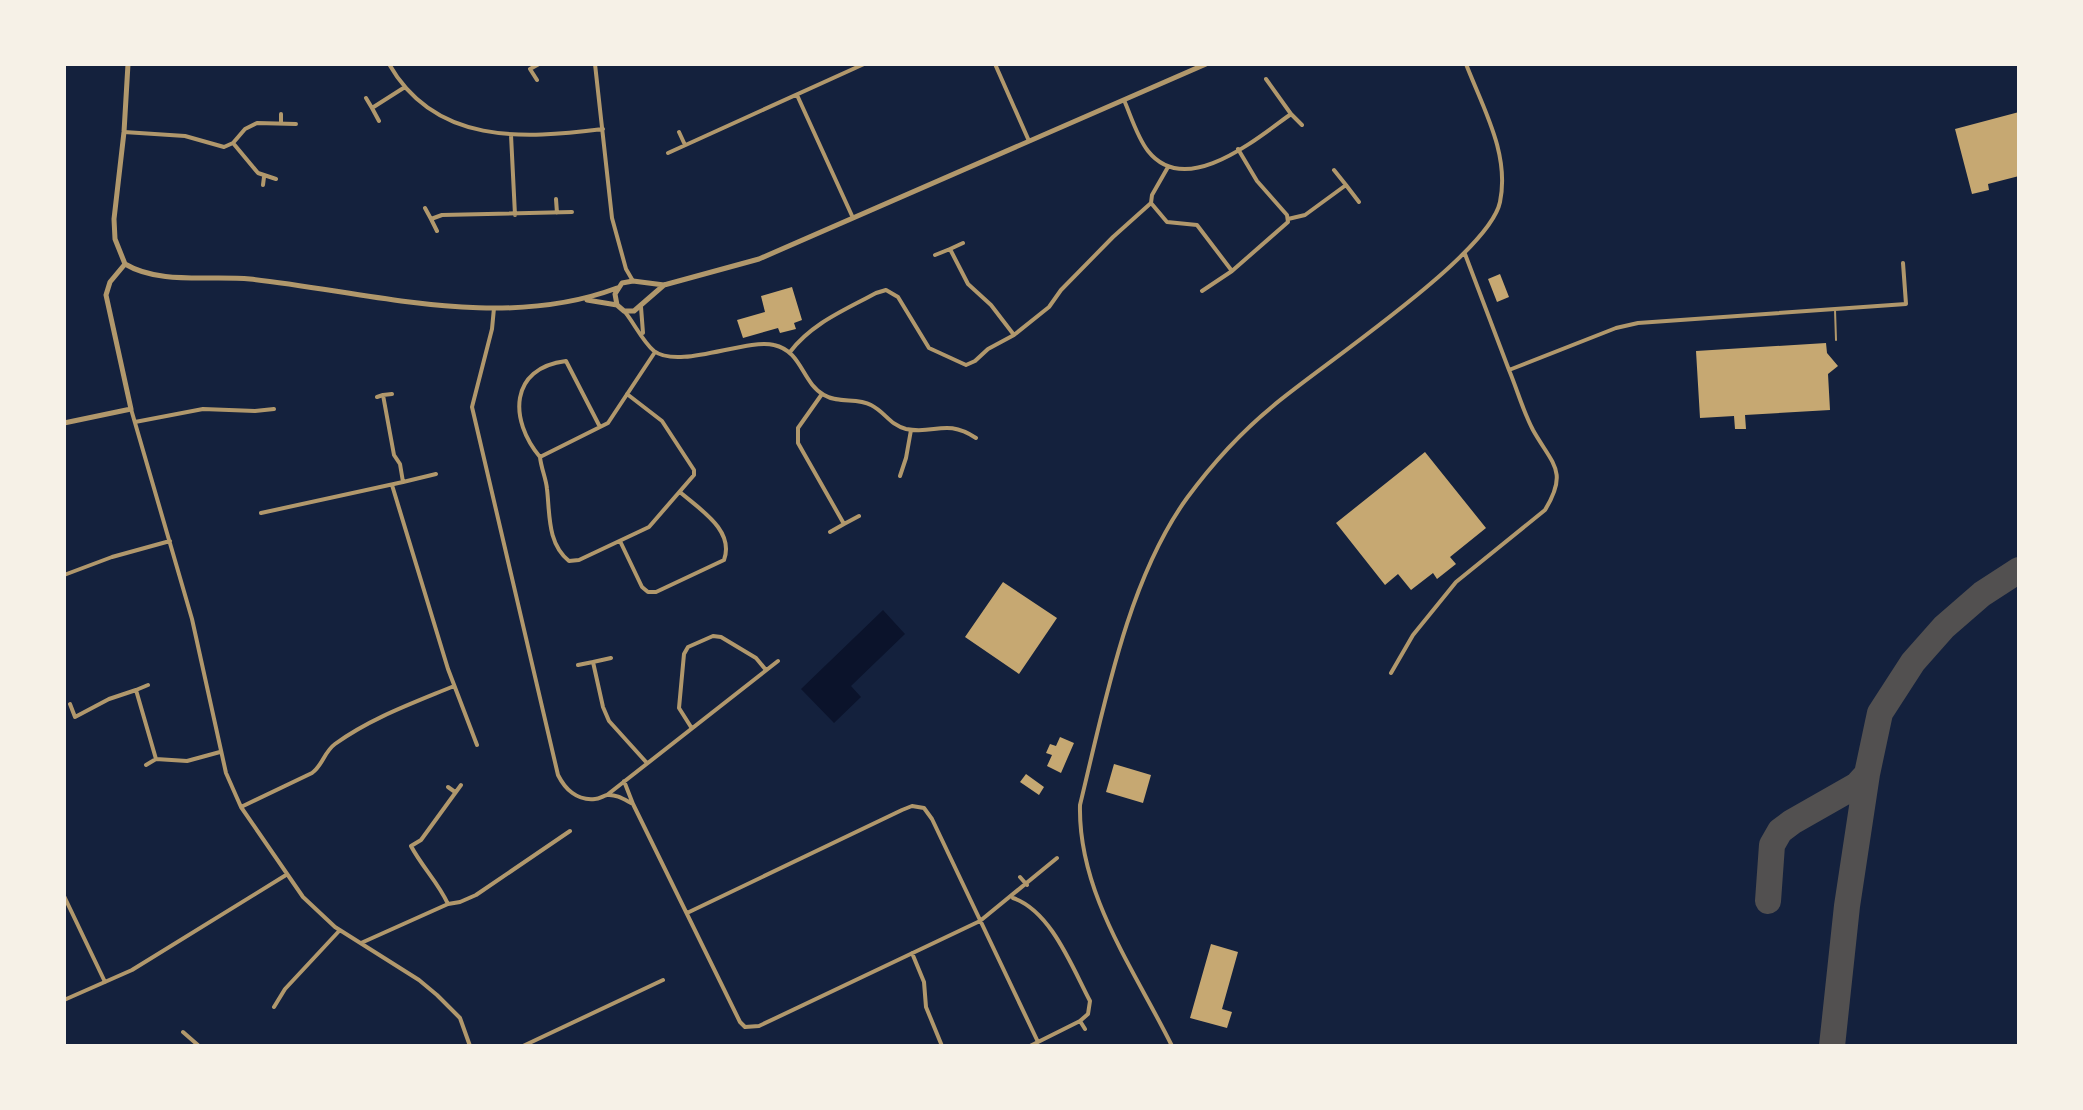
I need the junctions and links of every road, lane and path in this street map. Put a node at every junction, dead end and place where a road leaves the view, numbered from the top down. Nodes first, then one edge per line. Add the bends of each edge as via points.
1 (128, 64) edge
2 (389, 64) edge
3 (539, 64) edge
4 (595, 64) edge
5 (864, 64) edge
6 (995, 64) edge
7 (1206, 64) edge
8 (1466, 64) edge
9 (529, 66) edge
10 (1266, 79) dead end
11 (537, 80) dead end
12 (405, 87) junction
13 (797, 95) junction
14 (366, 98) dead end
15 (1124, 100) junction
16 (372, 108) junction
17 (281, 114) dead end
18 (1291, 114) junction
19 (379, 121) dead end
20 (281, 123) junction
21 (296, 124) dead end
22 (1302, 125) dead end
23 (603, 129) junction
24 (124, 132) junction
25 (679, 132) dead end
26 (511, 135) junction
27 (1029, 141) junction
28 (233, 143) junction
29 (685, 145) junction
30 (1238, 149) junction
31 (668, 153) dead end
32 (1168, 167) junction
33 (1334, 170) dead end
34 (264, 177) junction
35 (276, 179) dead end
36 (263, 185) dead end
37 (1346, 185) junction
38 (556, 199) dead end
39 (1359, 202) dead end
40 (1151, 203) junction
41 (425, 208) dead end
42 (572, 212) dead end
43 (557, 213) junction
44 (515, 215) junction
45 (853, 218) junction
46 (431, 219) junction
47 (1288, 219) junction
48 (437, 231) dead end
49 (963, 243) dead end
50 (950, 249) junction
51 (1465, 254) junction
52 (935, 255) dead end
53 (1903, 263) dead end
54 (125, 264) junction
55 (626, 269) junction
56 (1232, 271) junction
57 (635, 281) junction
58 (619, 285) junction
59 (664, 285) junction
60 (1202, 291) dead end
61 (584, 299) junction
62 (643, 304) junction
63 (617, 305) junction
64 (494, 308) junction
65 (1835, 309) junction
66 (624, 311) junction
67 (1014, 335) junction
68 (643, 336) junction
69 (1836, 340) dead end
70 (655, 352) junction
71 (790, 352) junction
72 (1509, 370) junction
73 (392, 394) dead end
74 (627, 394) junction
75 (822, 394) junction
76 (131, 409) junction
77 (274, 409) dead end
78 (135, 422) junction
79 (64, 423) edge
80 (600, 427) junction
81 (911, 430) junction
82 (976, 438) dead end
83 (540, 457) junction
84 (906, 458) junction
85 (914, 460) dead end
86 (436, 474) dead end
87 (900, 476) dead end
88 (403, 482) junction
89 (392, 485) junction
90 (680, 492) junction
91 (261, 513) dead end
92 (859, 516) dead end
93 (844, 524) junction
94 (830, 532) dead end
95 (620, 540) junction
96 (170, 541) junction
97 (64, 575) edge
98 (611, 658) dead end
99 (778, 661) dead end
100 (593, 662) junction
101 (578, 665) dead end
102 (766, 670) junction
103 (1391, 673) dead end
104 (148, 685) dead end
105 (454, 686) junction
106 (136, 690) junction
107 (70, 704) dead end
108 (691, 727) junction
109 (477, 745) dead end
110 (220, 752) junction
111 (156, 759) junction
112 (647, 763) junction
113 (146, 765) dead end
114 (624, 781) junction
115 (461, 785) dead end
116 (448, 787) dead end
117 (455, 792) junction
118 (607, 795) junction
119 (633, 804) junction
120 (241, 807) junction
121 (570, 831) dead end
122 (1057, 858) dead end
123 (286, 875) junction
124 (1020, 877) dead end
125 (1027, 885) junction
126 (64, 896) edge
127 (1012, 897) junction
128 (448, 904) junction
129 (687, 913) junction
130 (980, 921) junction
131 (340, 930) junction
132 (361, 943) junction
133 (912, 953) junction
134 (663, 980) dead end
135 (105, 982) junction
136 (64, 1000) edge
137 (274, 1007) dead end
138 (1080, 1021) junction
139 (1085, 1029) dead end
140 (183, 1032) dead end
141 (1038, 1042) junction
142 (199, 1046) edge
143 (470, 1046) edge
144 (523, 1046) edge
145 (942, 1046) edge
146 (1030, 1046) edge
147 (1172, 1046) edge

1 - 24 street
2 - 12 street
3 - 9 street
4 - 23 street
5 - 13 street
6 - 27 street
7 - 15 street
8 - 51 street via 1502,157 1502,191 1489,228
9 - 11 street
10 - 18 street
12 - 16 street
12 - 26 street via 459,125
13 - 29 street
13 - 45 street
14 - 16 street
15 - 27 street
15 - 32 street via 1144,144
16 - 19 street
17 - 20 street
18 - 22 street
18 - 30 street
20 - 21 street
20 - 28 street via 250,125
23 - 26 street
23 - 55 street via 607,190
24 - 28 street via 185,136 224,147
24 - 54 street via 114,219
25 - 29 street
26 - 44 street
27 - 45 street
28 - 34 street
29 - 31 street
30 - 32 street via 1199,169
30 - 47 street
32 - 40 street
33 - 37 street
34 - 35 street
34 - 36 street
37 - 39 street
37 - 47 street via 1305,215
38 - 43 street
40 - 56 street via 1167,222 1197,225
40 - 67 street via 1049,307
41 - 46 street
42 - 43 street
43 - 44 street
44 - 46 street
45 - 59 street via 759,259
46 - 48 street
47 - 56 street
49 - 50 street
50 - 52 street
50 - 67 street via 968,284
51 - 72 street
51 - 147 street via 1239,436 1165,531 1133,608 1083,790 1079,829 1086,869 1106,918
53 - 65 street via 1906,304
54 - 64 street via 142,273 245,279 406,302
54 - 76 street via 106,295
55 - 57 street
55 - 58 street
56 - 60 street
57 - 58 street
57 - 59 street
57 - 62 street via 645,291
58 - 61 street
58 - 63 street
59 - 62 street
61 - 63 street
61 - 64 street
62 - 66 street
62 - 68 street
63 - 66 street
64 - 118 street via 472,407 476,430 558,775 581,798
65 - 69 lane
65 - 72 street via 1638,323
66 - 68 street
67 - 71 street via 975,361 958,363 929,348 898,297 886,290 815,326
68 - 70 street
70 - 71 street via 699,355 761,343
70 - 74 street
71 - 75 street
72 - 103 street via 1533,429 1556,466 1556,487 1545,510 1456,582 1413,635
73 - 88 street via 380,396
74 - 80 street
74 - 90 street via 662,421 694,470
75 - 81 street via 872,405 891,422
75 - 93 street via 797,436
76 - 78 street
76 - 79 street
77 - 78 street via 203,409
78 - 96 street
80 - 83 street
80 - 83 street via 566,361 530,376 518,408
81 - 82 street via 948,427
81 - 84 street
83 - 95 street via 549,526 567,560 579,560
84 - 85 street
84 - 87 street
86 - 88 street
88 - 89 street
89 - 91 street
89 - 105 street
90 - 95 street via 656,522
90 - 95 street via 718,526 727,548 724,560 648,592
92 - 93 street
93 - 94 street
96 - 97 street
96 - 110 street
98 - 100 street
99 - 102 street
100 - 101 street
100 - 112 street via 609,721
102 - 108 street
102 - 108 street via 721,637 688,647 679,708
104 - 106 street
105 - 109 street
105 - 120 street via 359,727 330,747 312,773
106 - 107 street via 75,717
106 - 111 street
108 - 112 street
110 - 111 street via 187,761
110 - 120 street
111 - 113 street
112 - 114 street
114 - 118 street
114 - 119 street
115 - 117 street
116 - 117 street
117 - 128 street via 411,846
118 - 119 street
119 - 129 street
120 - 123 street
121 - 128 street via 476,895
122 - 125 street
123 - 131 street
123 - 135 street
124 - 125 street
125 - 127 street
126 - 135 street
127 - 130 street
127 - 138 street via 1044,918 1090,1001 1088,1014
128 - 132 street
129 - 130 street via 912,806 924,808 932,819
129 - 133 street via 740,1022 752,1028
130 - 133 street
130 - 141 street
131 - 132 street
131 - 137 street
132 - 143 street via 450,1006
133 - 145 street
134 - 144 street
135 - 136 street
138 - 139 street
138 - 141 street
140 - 142 street
141 - 146 street

